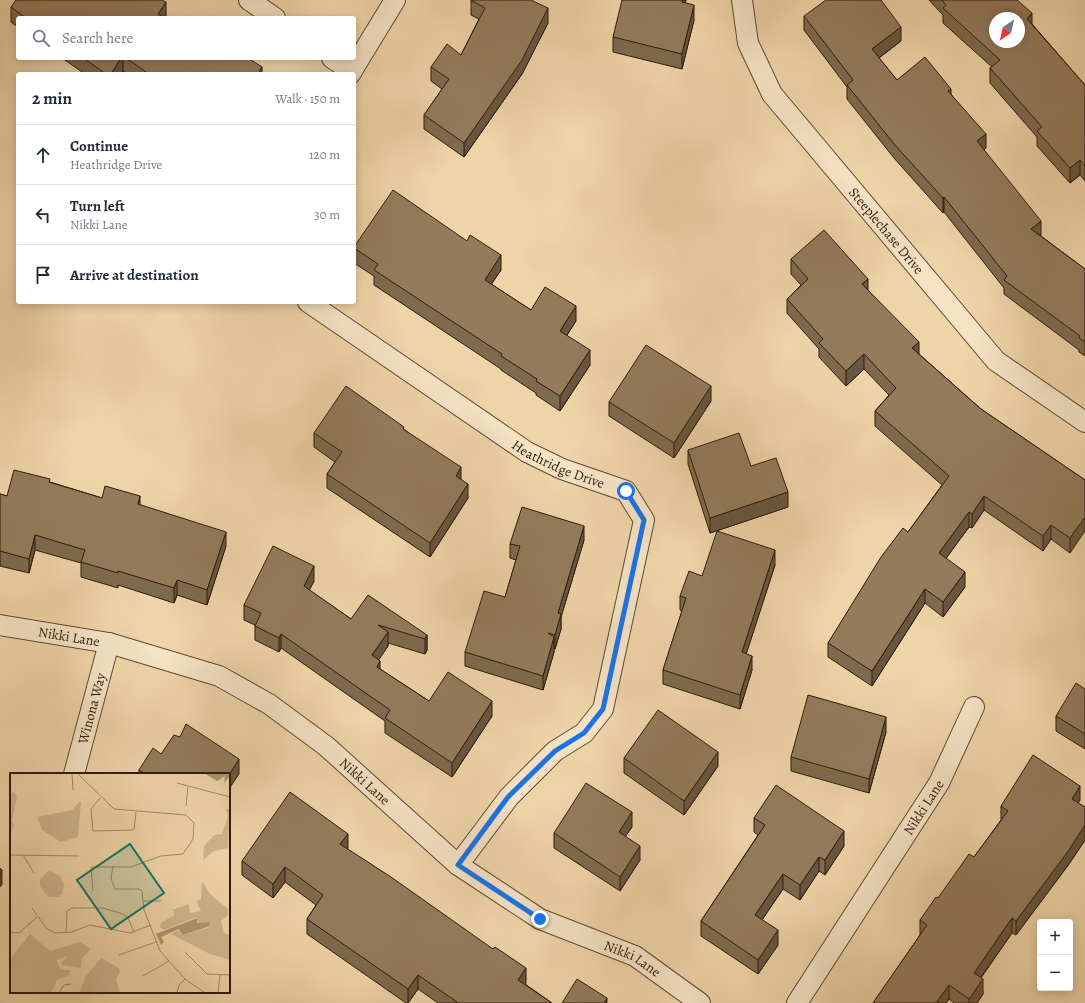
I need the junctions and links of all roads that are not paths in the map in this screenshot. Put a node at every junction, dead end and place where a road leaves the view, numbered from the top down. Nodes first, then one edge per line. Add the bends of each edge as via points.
1 (249, 0) edge
2 (396, 0) edge
3 (742, 0) edge
4 (272, 16) edge
5 (335, 60) edge
6 (350, 72) edge
7 (352, 72) edge
8 (311, 304) edge
9 (1085, 422) edge
10 (0, 625) edge
11 (109, 643) junction
12 (974, 707) dead end
13 (74, 773) edge
14 (458, 865) junction
15 (700, 1003) edge
16 (797, 1003) edge

1 - 4 street
2 - 7 street
3 - 9 street, Steeplechase Drive via 748,43 772,94 996,361
5 - 6 street
8 - 14 street, Heathridge Drive via 527,452 562,469 626,491 644,520 603,709 584,733 555,751 508,797
10 - 11 street, Nikki Lane
11 - 13 street, Winona Way
11 - 14 street, Nikki Lane via 219,676 269,704 326,746
12 - 16 street, Nikki Lane via 939,783
14 - 15 street, Nikki Lane via 540,919 635,956

